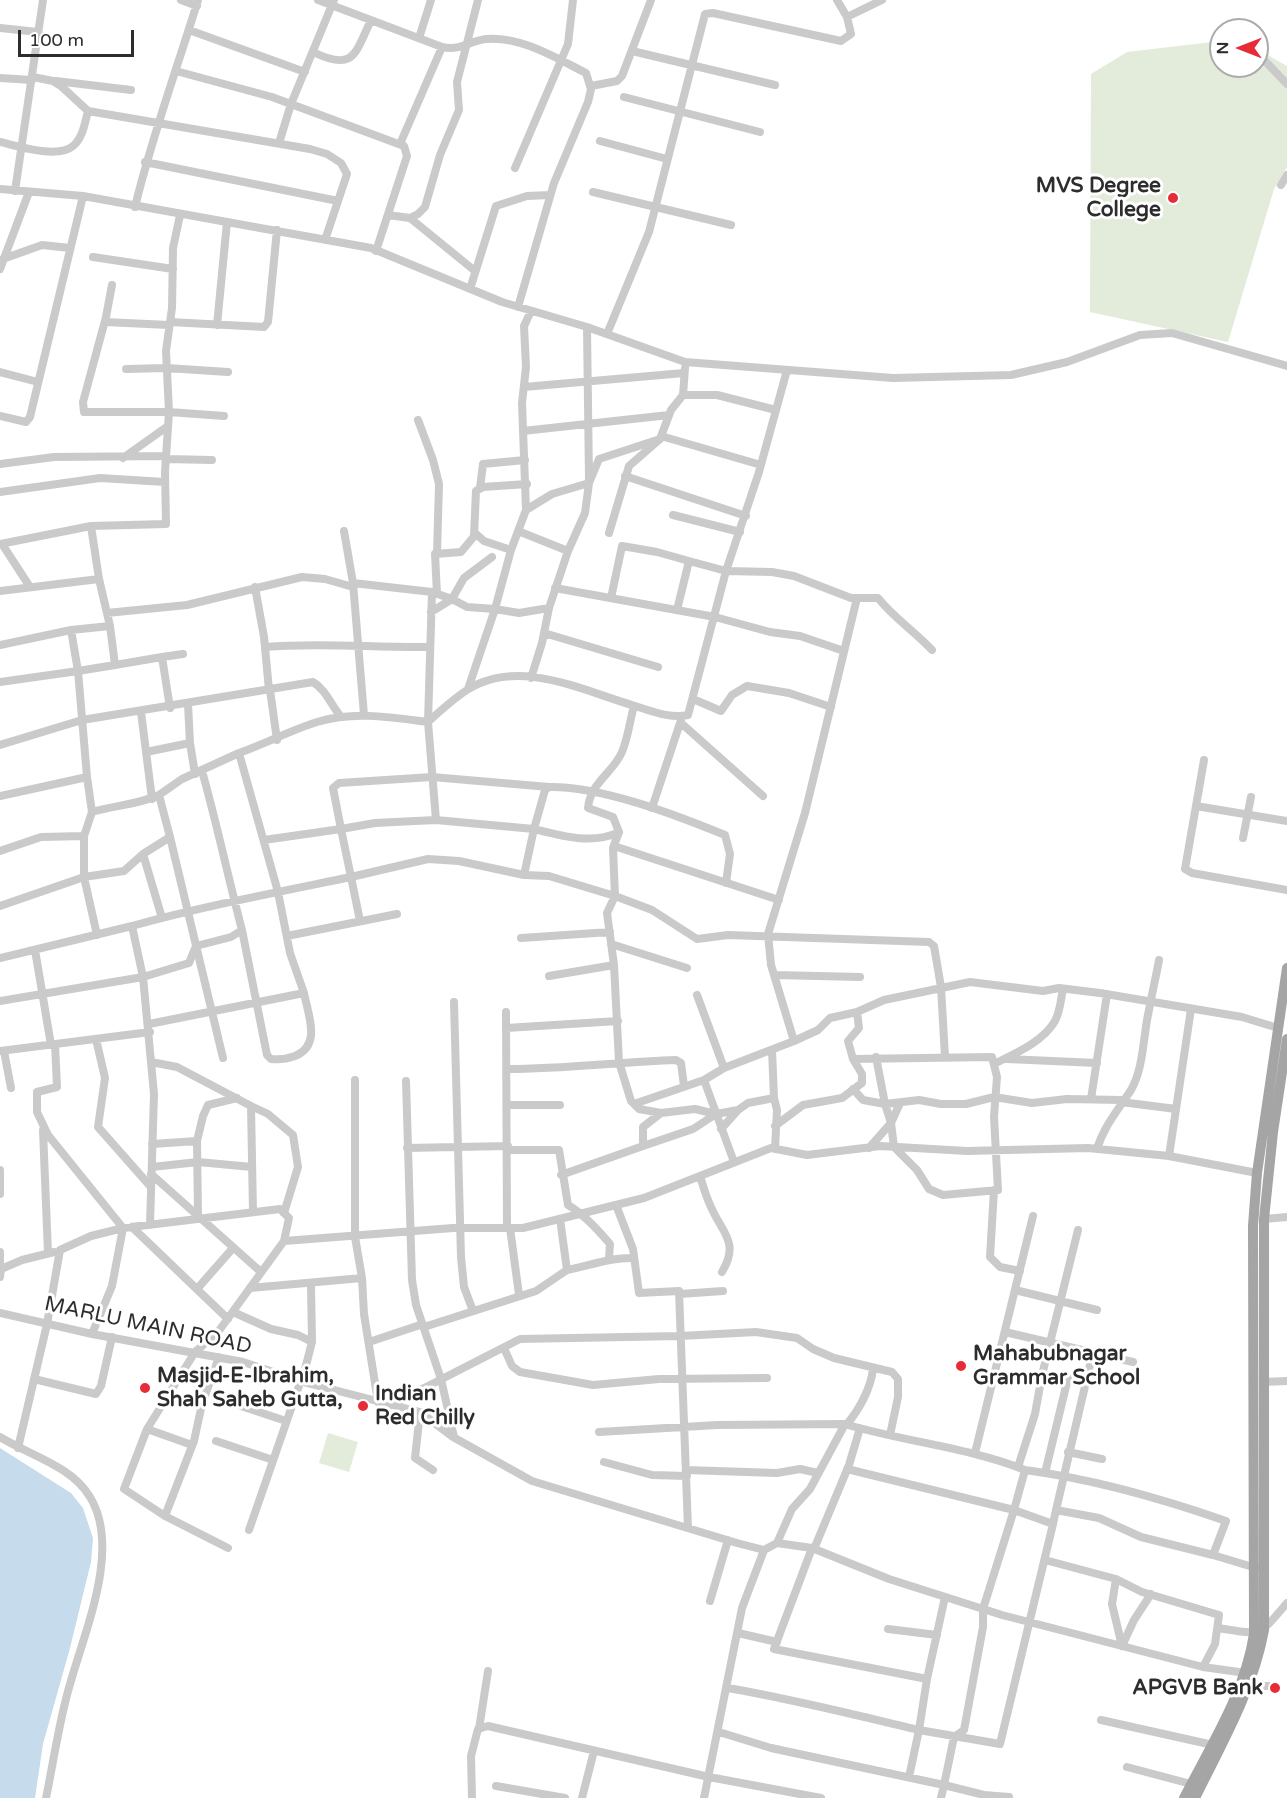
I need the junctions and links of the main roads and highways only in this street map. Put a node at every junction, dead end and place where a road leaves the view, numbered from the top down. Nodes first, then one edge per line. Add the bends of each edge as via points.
1 (1287, 968) edge
2 (1287, 1039) edge
3 (1259, 1632) junction
4 (1184, 1798) edge
5 (1195, 1798) edge

1 - 3 main road via 1253,1226
2 - 3 main road via 1264,1219
3 - 4 main road via 1246,1673
3 - 5 main road via 1256,1670 1250,1686

